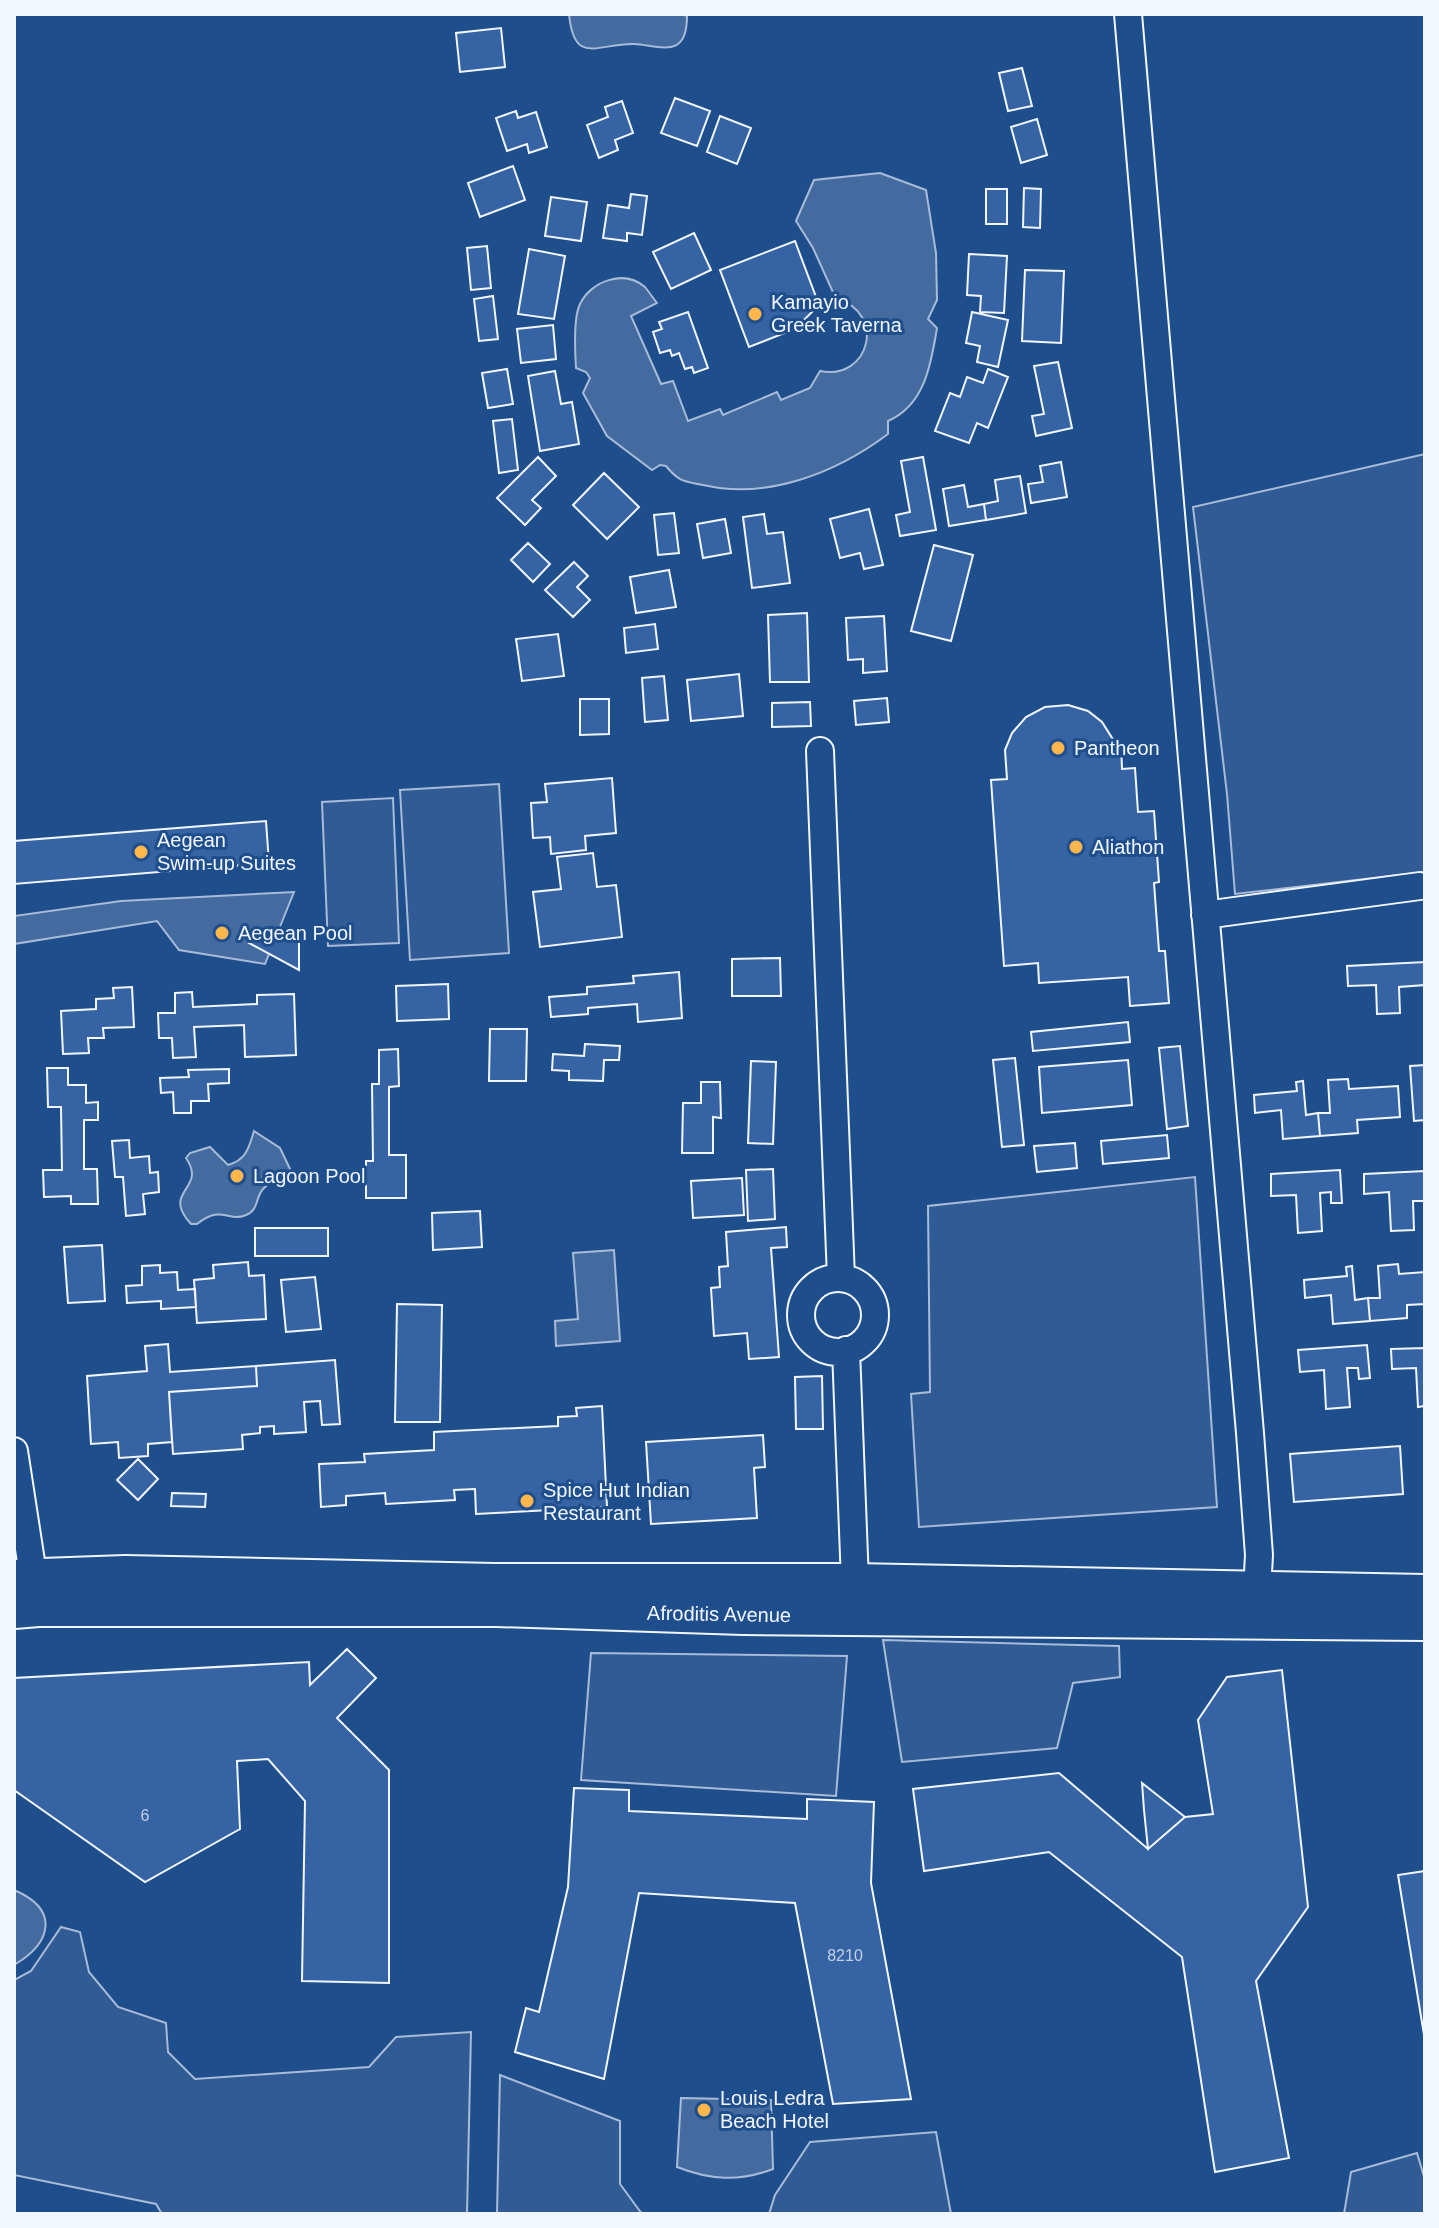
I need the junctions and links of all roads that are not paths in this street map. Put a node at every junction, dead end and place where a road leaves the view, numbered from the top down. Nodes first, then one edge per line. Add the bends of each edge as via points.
1 (1128, 14) edge
2 (820, 751) dead end
3 (1420, 886) dead end
4 (1205, 915) junction
5 (841, 1278) junction
6 (846, 1350) junction
7 (14, 1451) edge
8 (855, 1582) junction
9 (1257, 1591) junction
10 (25, 1593) edge
11 (1425, 1593) edge
12 (1425, 1622) edge

1 - 4 street
2 - 5 street
3 - 4 street
4 - 9 street via 1250,1433
5 - 6 street via 863,1287 874,1306 873,1328 859,1345
5 - 6 street via 813,1287 801,1318 817,1345
6 - 8 street
7 - 10 street
8 - 9 main road, Afroditis Avenue
8 - 10 main road, Afroditis Avenue via 125,1574
9 - 11 main road, Afroditis Avenue
10 - 12 main road, Afroditis Avenue via 743,1616

